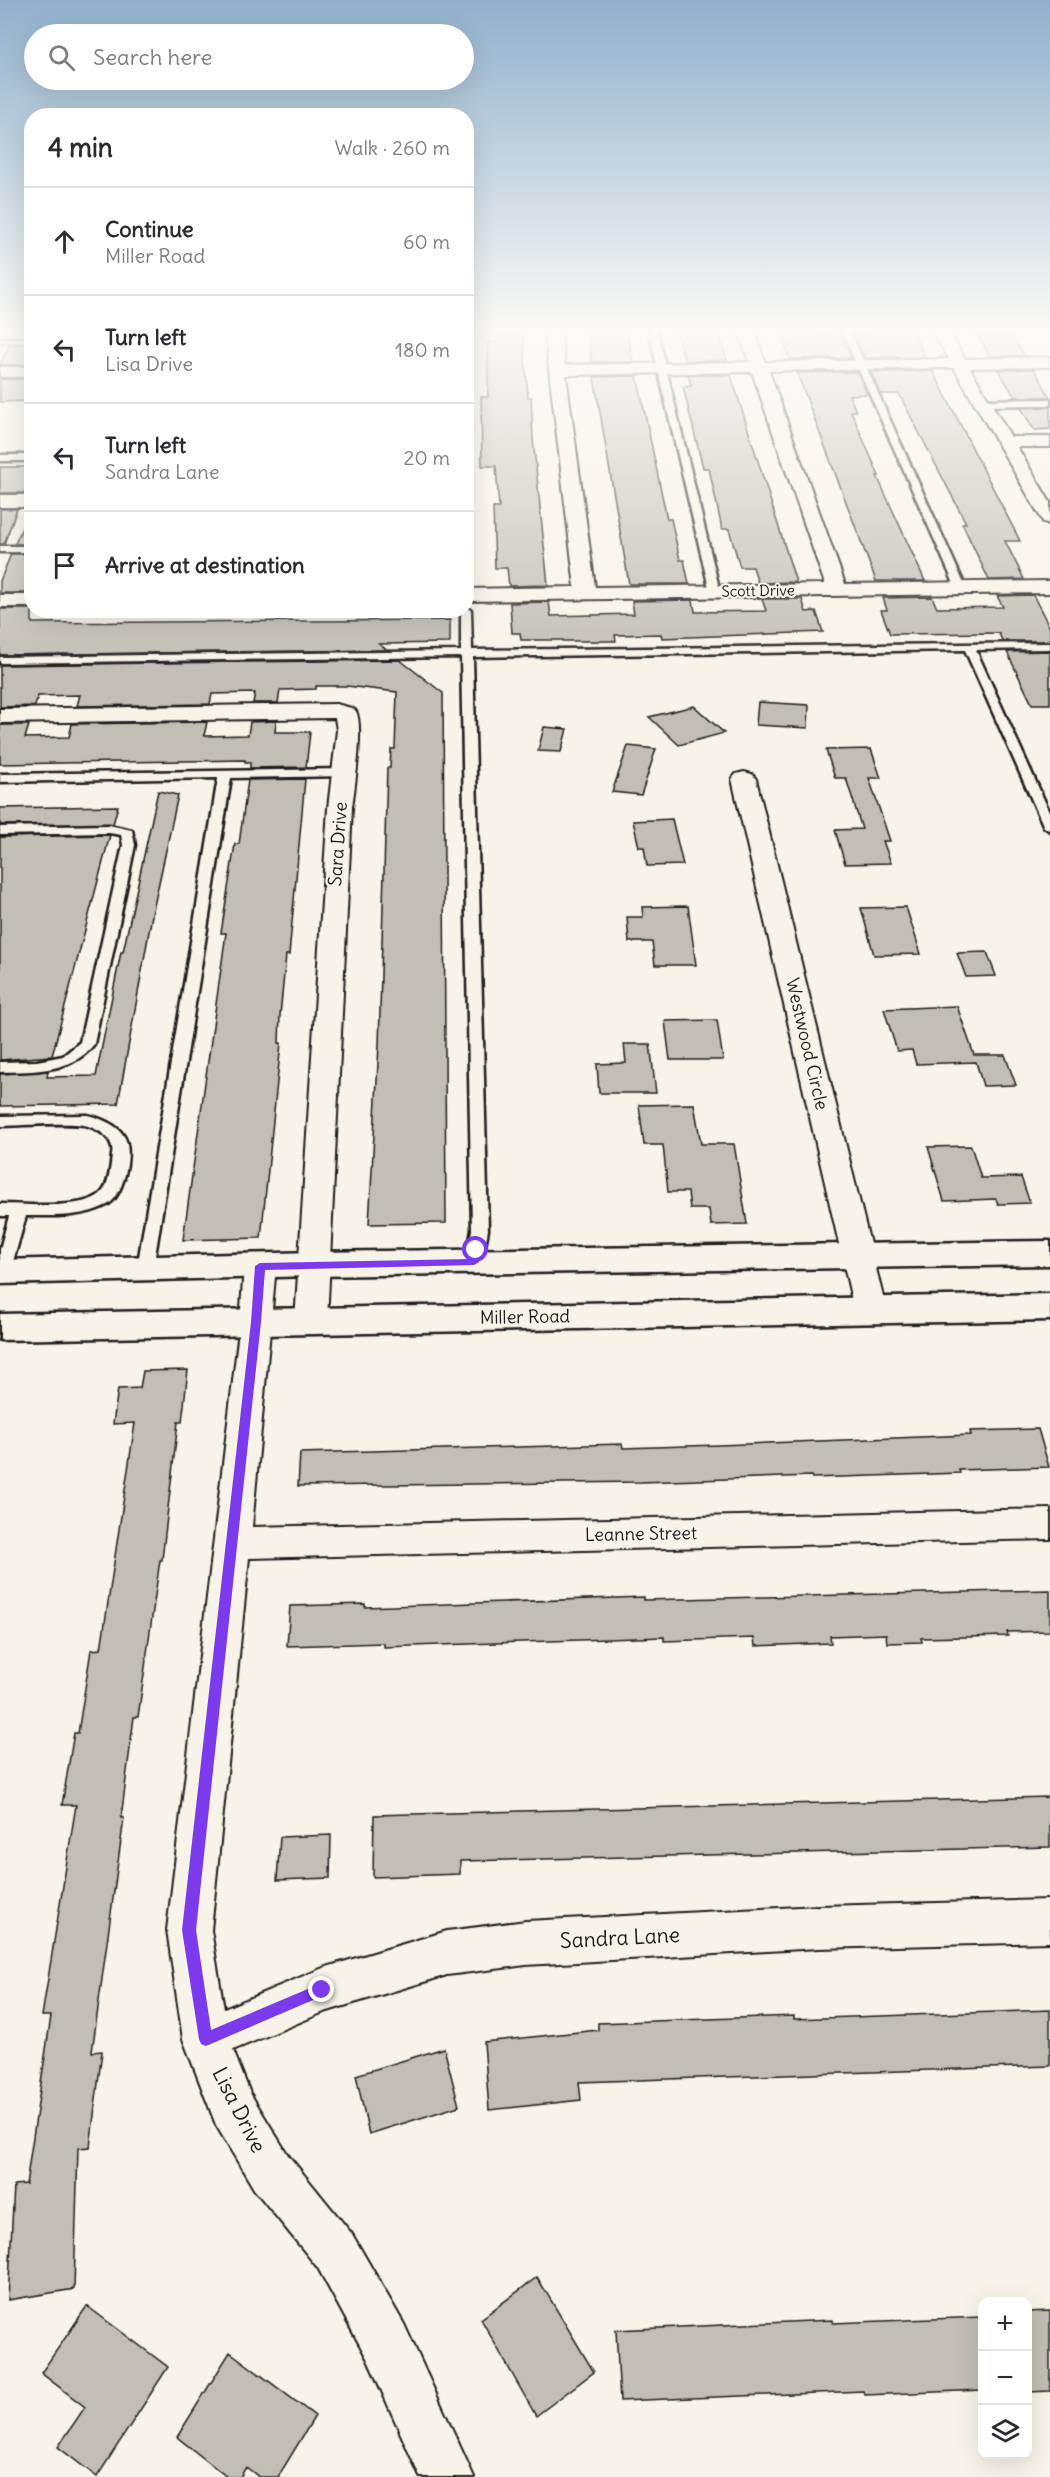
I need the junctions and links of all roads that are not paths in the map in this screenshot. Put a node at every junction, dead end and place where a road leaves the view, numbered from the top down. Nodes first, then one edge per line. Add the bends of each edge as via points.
1 (1007, 442) edge
2 (567, 443) edge
3 (680, 443) edge
4 (786, 443) edge
5 (895, 443) edge
6 (0, 458) edge
7 (24, 458) edge
8 (0, 501) edge
9 (24, 501) edge
10 (1050, 518) edge
11 (0, 549) edge
12 (24, 549) edge
13 (1050, 587) edge
14 (961, 588) junction
15 (837, 590) junction
16 (715, 592) junction
17 (586, 594) junction
18 (474, 595) edge
19 (0, 601) edge
20 (24, 601) edge
21 (466, 618) edge
22 (1050, 646) edge
23 (969, 647) junction
24 (467, 654) junction
25 (0, 660) edge
26 (0, 716) edge
27 (344, 773) junction
28 (225, 774) junction
29 (0, 777) edge
30 (744, 779) dead end
31 (1050, 827) edge
32 (0, 831) edge
33 (0, 1067) edge
34 (0, 1121) edge
35 (0, 1210) edge
36 (18, 1210) junction
37 (1050, 1253) edge
38 (857, 1256) junction
39 (474, 1262) junction
40 (314, 1264) junction
41 (260, 1266) junction
42 (145, 1269) junction
43 (1, 1272) edge
44 (1050, 1307) edge
45 (870, 1309) junction
46 (311, 1321) junction
47 (256, 1322) junction
48 (0, 1327) edge
49 (1050, 1524) edge
50 (232, 1544) junction
51 (1050, 1921) edge
52 (206, 2039) junction
53 (447, 2477) edge

1 - 10 street
2 - 17 street
3 - 16 lane
4 - 15 street
5 - 14 lane
6 - 7 lane
8 - 9 street
11 - 12 lane
13 - 14 street, Scott Drive
14 - 15 street, Scott Drive
15 - 16 street, Scott Drive
16 - 17 street, Scott Drive
17 - 18 street, Scott Drive
19 - 20 street
21 - 24 lane
22 - 23 lane
23 - 24 lane
23 - 31 lane
24 - 25 lane
24 - 39 lane via 480,1230
26 - 27 street, Sara Drive via 337,711 346,714 348,721
27 - 28 lane
27 - 40 street, Sara Drive
28 - 29 lane
28 - 42 lane
30 - 38 street, Westwood Circle
32 - 33 lane via 110,829 126,833 129,845 87,1044 68,1060
34 - 36 lane via 87,1120 106,1128 118,1139 121,1152 112,1192 102,1201 71,1210
35 - 36 lane
36 - 43 lane
37 - 38 main road
38 - 39 main road
38 - 45 street, Westwood Circle
39 - 40 main road
40 - 41 main road
40 - 46 street, Sara Drive
41 - 42 main road
41 - 47 street, Lisa Drive
42 - 43 main road
44 - 45 main road, Miller Road
45 - 46 main road, Miller Road
46 - 47 main road, Miller Road
47 - 48 main road, Miller Road
47 - 50 street, Lisa Drive
49 - 50 street, Leanne Street
50 - 52 street, Lisa Drive via 189,1930
51 - 52 street, Sandra Lane via 819,1927 526,1944 447,1953 322,1990
52 - 53 street, Lisa Drive via 233,2108 266,2163 335,2251 386,2342

